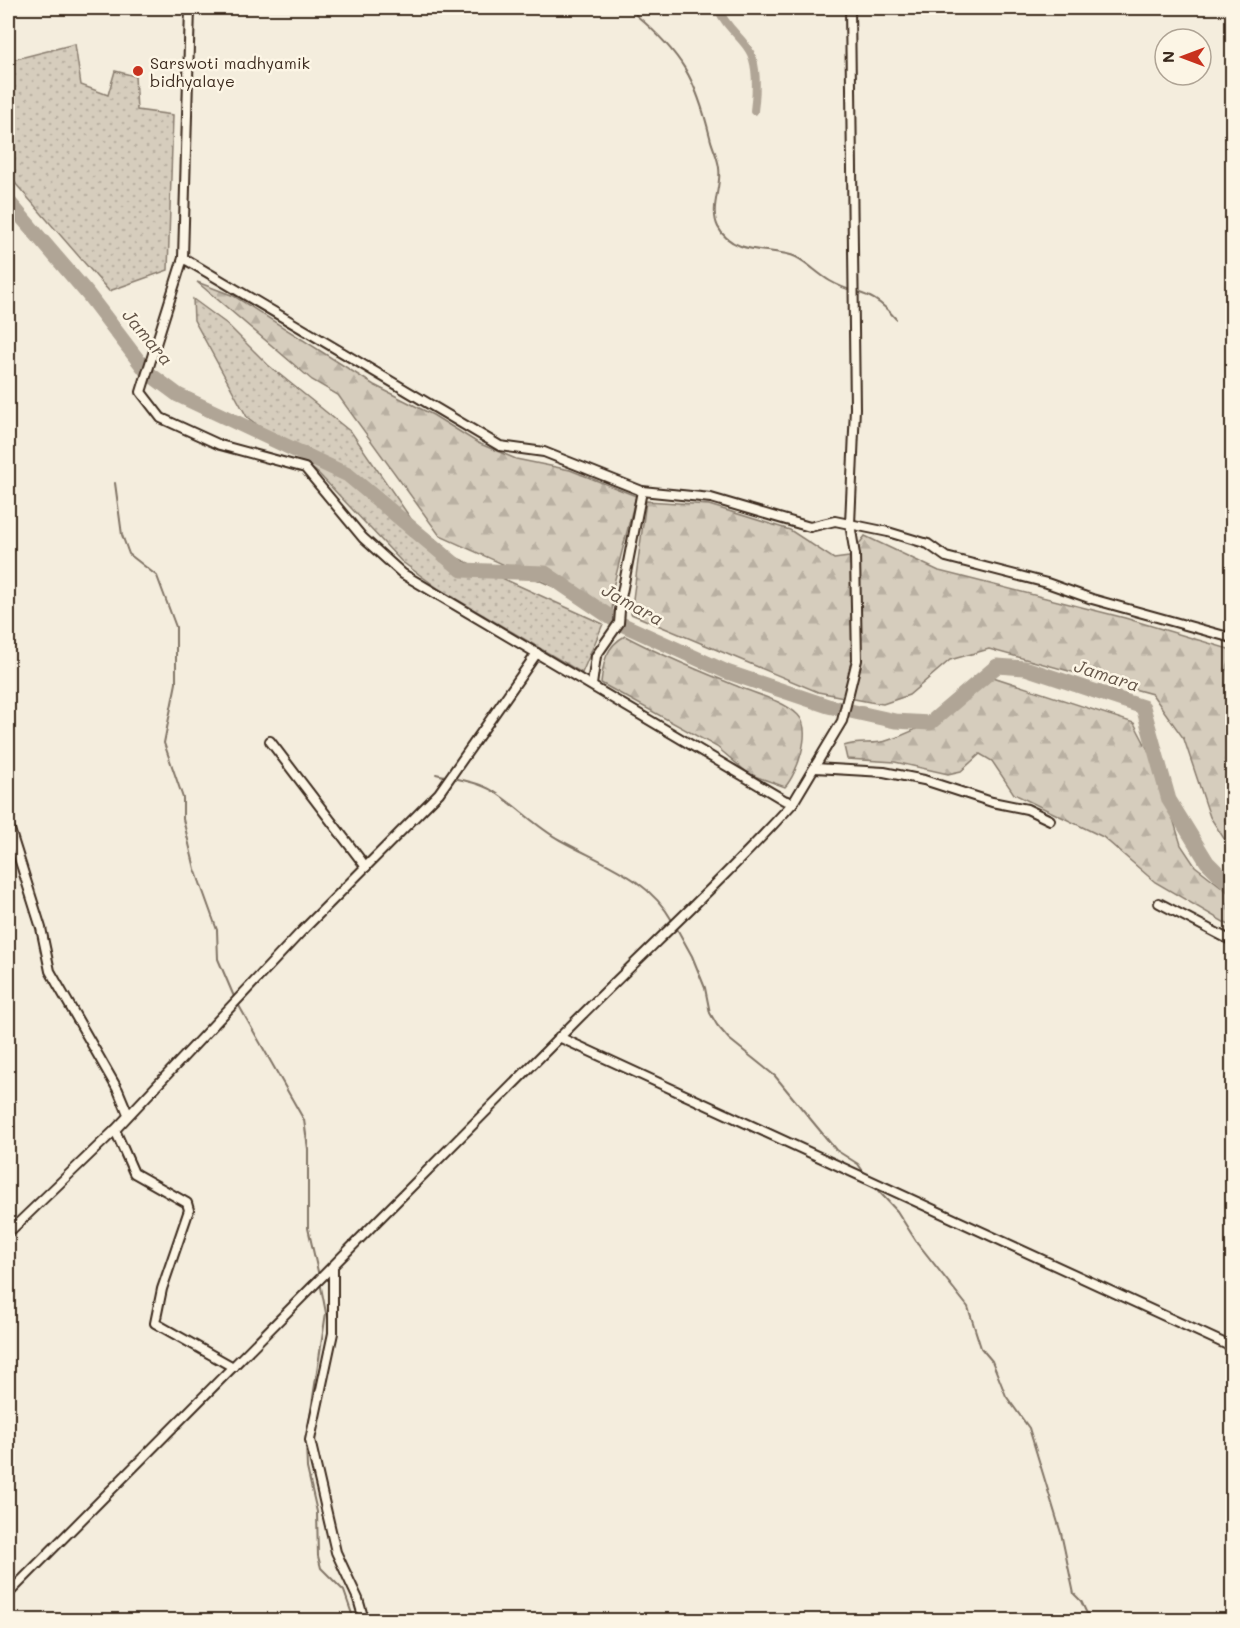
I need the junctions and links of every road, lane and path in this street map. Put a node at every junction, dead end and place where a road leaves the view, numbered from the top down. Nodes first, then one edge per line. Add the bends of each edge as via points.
1 (190, 8) edge
2 (850, 8) edge
3 (183, 258) junction
4 (642, 490) junction
5 (850, 524) junction
6 (1233, 638) edge
7 (537, 652) junction
8 (592, 685) junction
9 (270, 741) dead end
10 (815, 768) junction
11 (794, 803) junction
12 (1050, 820) dead end
13 (8, 823) edge
14 (366, 867) junction
15 (1159, 903) dead end
16 (1233, 941) edge
17 (559, 1037) junction
18 (128, 1114) junction
19 (115, 1130) junction
20 (8, 1233) edge
21 (333, 1266) junction
22 (1233, 1347) edge
23 (233, 1367) junction
24 (8, 1594) edge
25 (364, 1620) edge

1 - 3 street
2 - 5 street via 855,408
3 - 4 street via 500,446 544,452
3 - 7 street via 141,392 161,418 220,445 305,468 363,538 403,574
4 - 5 street via 711,498 810,528 835,521
4 - 8 street via 619,623 596,656
5 - 6 street via 928,544 946,557
5 - 10 street via 855,555 857,660 842,721
7 - 8 street
7 - 14 street via 438,793
8 - 11 street
9 - 14 street
10 - 11 street
10 - 12 street via 884,772 924,780 1027,809
11 - 17 street via 741,861
13 - 18 street via 41,928 50,971
14 - 18 street
15 - 16 street
17 - 21 street
17 - 22 street
18 - 19 street
19 - 20 street
19 - 23 street via 134,1173 187,1203 189,1209 162,1289 155,1323
21 - 23 street
21 - 25 street via 333,1333 310,1440 336,1552
23 - 24 street

